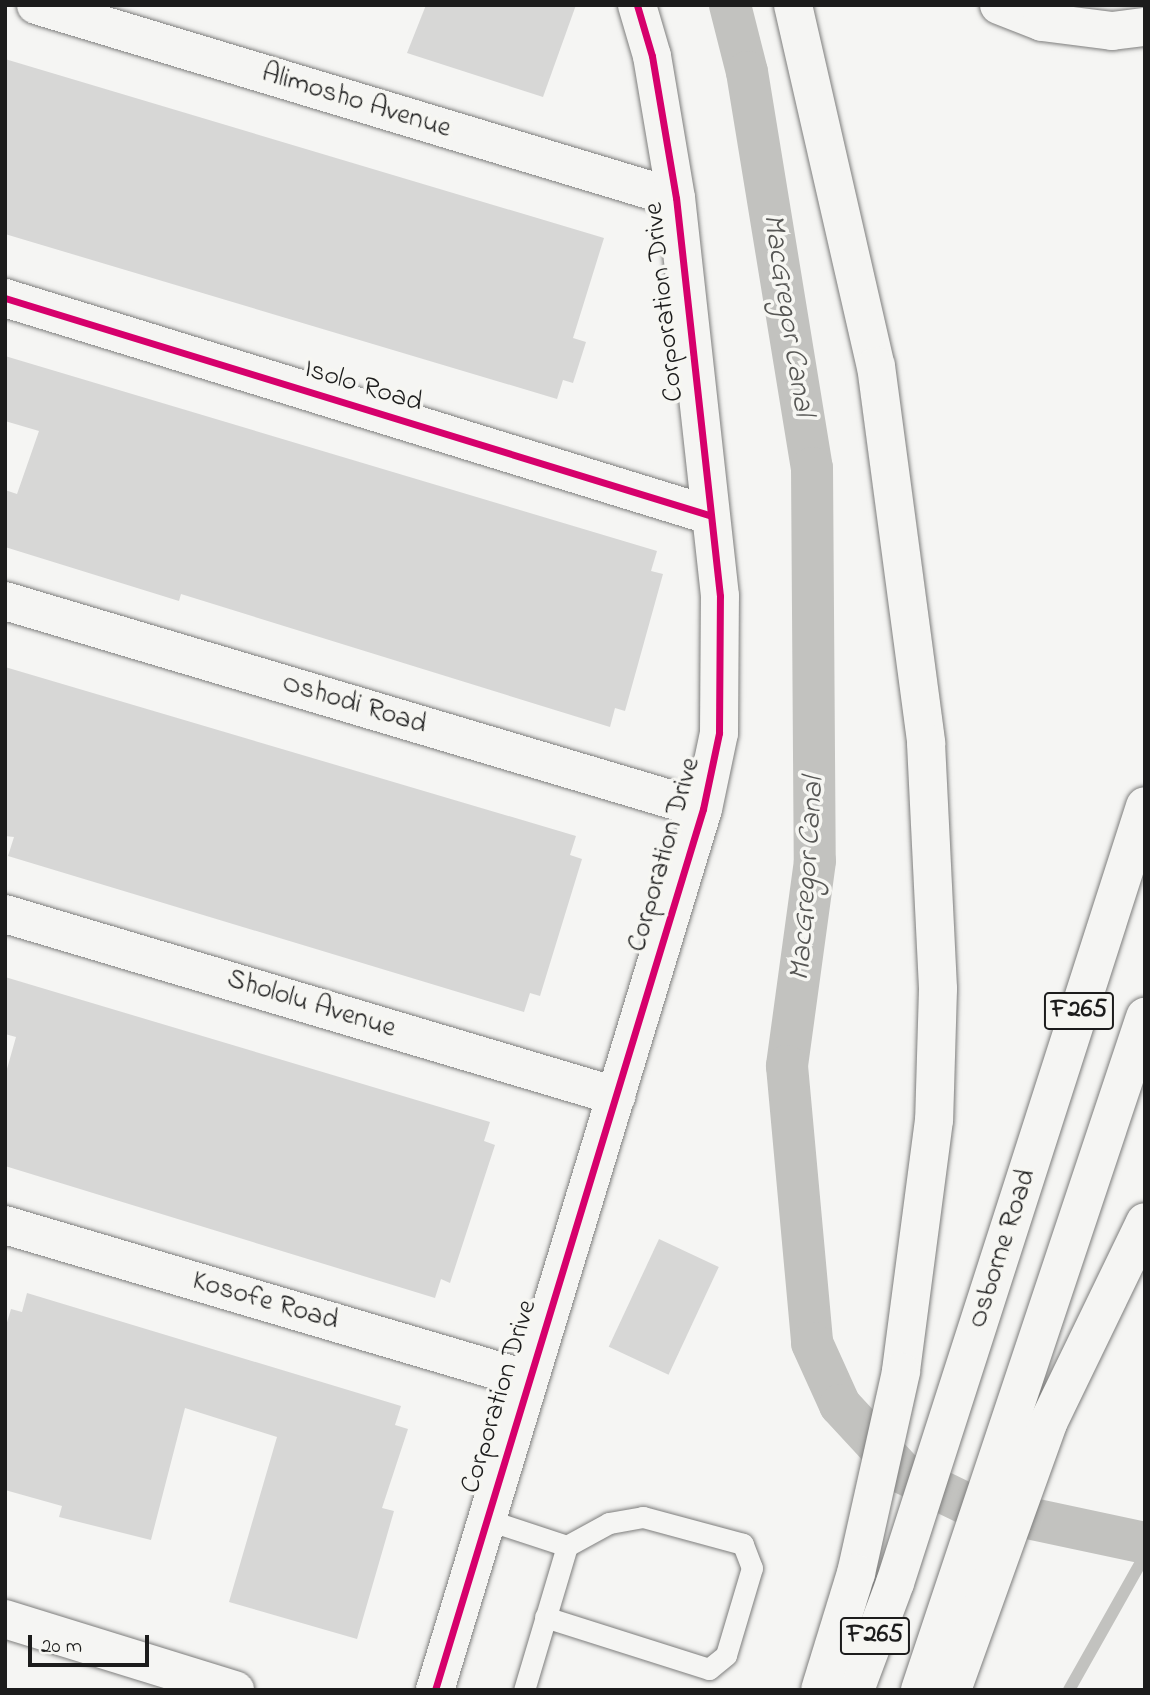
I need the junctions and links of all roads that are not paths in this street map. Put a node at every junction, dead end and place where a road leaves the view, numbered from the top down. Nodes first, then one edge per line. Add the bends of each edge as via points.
1 (36, 5) edge
2 (636, 5) edge
3 (793, 5) edge
4 (999, 5) edge
5 (1145, 26) edge
6 (676, 198) junction
7 (5, 298) edge
8 (709, 516) junction
9 (5, 601) edge
10 (1145, 806) edge
11 (704, 809) junction
12 (5, 914) edge
13 (1145, 1017) edge
14 (616, 1096) junction
15 (1145, 1222) edge
16 (5, 1225) edge
17 (526, 1379) junction
18 (1031, 1419) junction
19 (485, 1520) junction
20 (567, 1546) junction
21 (964, 1607) junction
22 (545, 1617) junction
23 (5, 1619) edge
24 (235, 1690) edge
25 (435, 1690) edge
26 (524, 1690) edge
27 (820, 1690) edge
28 (855, 1690) edge
29 (920, 1690) edge
30 (952, 1690) edge

1 - 6 main road, Alimosho Avenue
2 - 6 main road, Corporation Drive via 652,56
3 - 27 main road via 876,366 926,743 938,989 934,1120 901,1372 856,1573
4 - 5 main road via 1042,22 1112,31
6 - 8 main road, Corporation Drive
7 - 8 main road, Isolo Road
8 - 11 main road, Corporation Drive via 723,670
9 - 11 main road, Oshodi Road
10 - 28 main road, Osborne Road / F265 via 895,1583
11 - 14 main road, Corporation Drive
12 - 14 main road, Shololu Avenue
13 - 18 main road via 1079,1223
14 - 17 main road, Corporation Drive
15 - 18 main road
16 - 17 main road, Kosofe Road
17 - 19 main road, Corporation Drive
18 - 21 main road
19 - 20 lane
19 - 25 main road, Corporation Drive
20 - 22 lane
20 - 22 lane via 609,1523 643,1517 743,1544 752,1568 726,1655 709,1668
21 - 29 main road
21 - 30 main road
22 - 26 lane
23 - 24 main road

